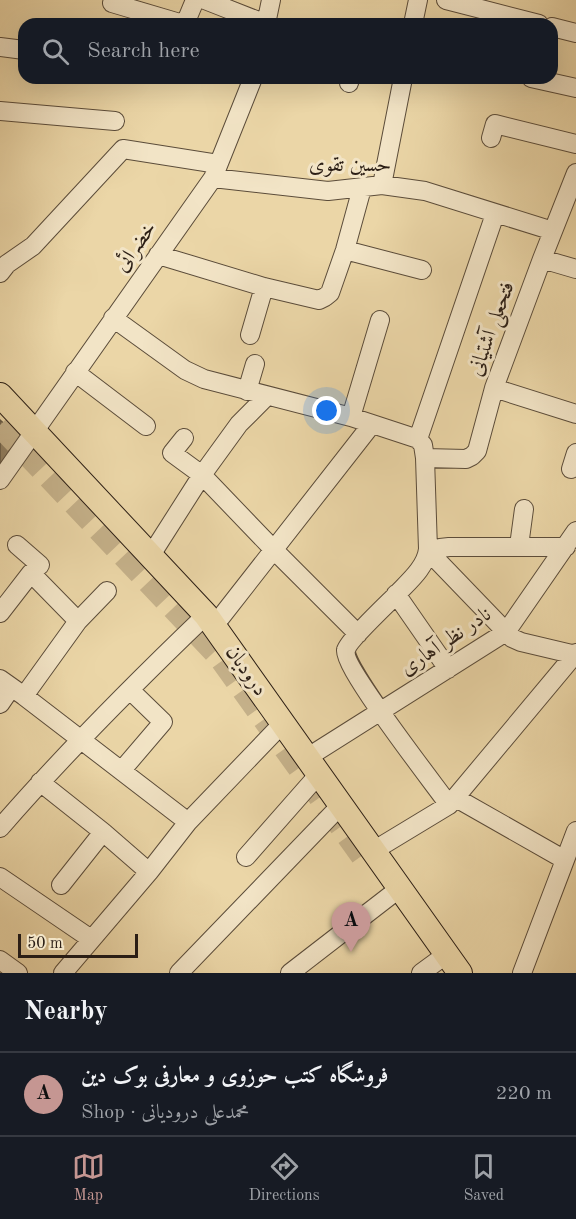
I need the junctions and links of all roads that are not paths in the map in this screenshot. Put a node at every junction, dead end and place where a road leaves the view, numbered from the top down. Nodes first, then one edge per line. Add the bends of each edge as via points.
1 (113, 0) edge
2 (195, 0) edge
3 (205, 0) edge
4 (271, 0) edge
5 (418, 0) edge
6 (446, 0) edge
7 (163, 18) edge
8 (187, 18) edge
9 (251, 18) edge
10 (267, 18) edge
11 (414, 18) edge
12 (516, 18) edge
13 (558, 28) edge
14 (576, 33) edge
15 (0, 47) edge
16 (18, 49) edge
17 (251, 84) edge
18 (402, 84) edge
19 (558, 84) edge
20 (576, 88) edge
21 (0, 111) edge
22 (115, 121) dead end
23 (491, 138) dead end
24 (576, 144) edge
25 (216, 171) junction
26 (576, 173) edge
27 (382, 185) junction
28 (362, 188) junction
29 (495, 214) junction
30 (554, 231) junction
31 (345, 250) junction
32 (158, 255) junction
33 (542, 259) junction
34 (576, 269) edge
35 (422, 270) dead end
36 (0, 273) edge
37 (264, 287) junction
38 (113, 318) junction
39 (380, 320) dead end
40 (250, 335) dead end
41 (255, 364) dead end
42 (75, 372) junction
43 (494, 388) junction
44 (248, 391) junction
45 (0, 394) edge
46 (267, 396) junction
47 (576, 414) edge
48 (351, 417) junction
49 (372, 424) junction
50 (146, 426) dead end
51 (34, 431) junction
52 (184, 438) dead end
53 (418, 439) junction
54 (425, 458) junction
55 (202, 475) junction
56 (0, 480) edge
57 (524, 509) dead end
58 (571, 539) edge
59 (17, 545) dead end
60 (519, 546) junction
61 (274, 550) junction
62 (151, 555) junction
63 (429, 555) junction
64 (31, 573) junction
65 (107, 591) dead end
66 (396, 594) junction
67 (2, 605) edge
68 (210, 620) junction
69 (78, 621) junction
70 (506, 632) junction
71 (358, 634) junction
72 (576, 654) edge
73 (448, 669) junction
74 (12, 688) edge
75 (130, 690) junction
76 (0, 704) edge
77 (380, 712) junction
78 (283, 723) junction
79 (80, 740) junction
80 (314, 766) junction
81 (122, 770) junction
82 (40, 782) junction
83 (452, 801) junction
84 (341, 805) junction
85 (188, 822) junction
86 (0, 828) edge
87 (576, 831) edge
88 (103, 832) junction
89 (373, 851) junction
90 (246, 857) dead end
91 (565, 860) junction
92 (148, 872) junction
93 (0, 877) edge
94 (61, 885) dead end
95 (400, 888) junction
96 (91, 939) junction
97 (453, 964) edge
98 (74, 970) edge
99 (179, 973) edge
100 (290, 973) edge
101 (421, 973) edge
102 (522, 973) edge

1 - 7 street via 112,3
2 - 8 street
3 - 9 street
4 - 10 street
5 - 11 street
6 - 12 street
13 - 14 street
15 - 16 street
17 - 25 street, خضرائی
18 - 27 street
19 - 20 street
21 - 22 street
23 - 24 street via 495,124
25 - 28 street, حسین تقوی via 328,191
25 - 32 street, خضرائی
25 - 36 street, حسین تقوی via 123,149 33,246
26 - 30 street, فتحعلی آشتیانی
27 - 28 street, حسین تقوی
27 - 29 street, حسین تقوی via 425,191
28 - 31 street
29 - 30 street, حسین تقوی
29 - 53 street
30 - 33 street, فتحعلی آشتیانی
31 - 35 street
31 - 37 street via 330,293 319,300
32 - 37 street
32 - 38 street, خضرائی
33 - 34 street
33 - 43 street, فتحعلی آشتیانی
37 - 40 street
38 - 42 street, خضرائی
38 - 44 street via 185,370
39 - 48 street
41 - 44 street
42 - 50 street
42 - 51 street, خضرائی
43 - 47 street
43 - 54 street, فتحعلی آشتیانی via 477,451 466,459
44 - 46 street
45 - 51 main road, درودیان
46 - 48 street
46 - 55 street via 239,424
48 - 49 street
49 - 53 street
49 - 61 street
51 - 56 street, خضرائی
51 - 62 main road, درودیان
52 - 55 street via 172,453
53 - 54 street
54 - 63 street
55 - 61 street
55 - 62 street
57 - 60 street
58 - 60 street
58 - 70 street, نادر نظر آهاری
59 - 64 street via 40,565
60 - 63 street via 449,547
61 - 68 street
61 - 71 street
62 - 68 main road, درودیان
63 - 66 street
63 - 70 street
64 - 67 street
64 - 69 street
65 - 69 street
66 - 71 street
66 - 73 street
68 - 75 street
68 - 78 main road, درودیان
69 - 74 street
70 - 72 street via 521,642
70 - 73 street, نادر نظر آهاری
71 - 77 street via 347,647 346,657
72 - 83 street
73 - 77 street, نادر نظر آهاری
74 - 76 street
74 - 79 street
75 - 79 street
75 - 81 street via 163,722
77 - 80 street, نادر نظر آهاری
77 - 83 street
78 - 80 main road, درودیان
78 - 85 street
79 - 81 street
79 - 82 street
80 - 84 main road, درودیان
80 - 90 street, نادر نظر آهاری
81 - 85 street
82 - 86 street
82 - 88 street
83 - 89 street
83 - 91 street
84 - 89 main road, درودیان
84 - 99 street
85 - 92 street
87 - 91 street
88 - 92 street
88 - 94 street
89 - 95 main road, درودیان
91 - 102 street
92 - 96 street
93 - 96 street
95 - 97 main road, درودیان
95 - 100 street
96 - 98 street
97 - 101 street

